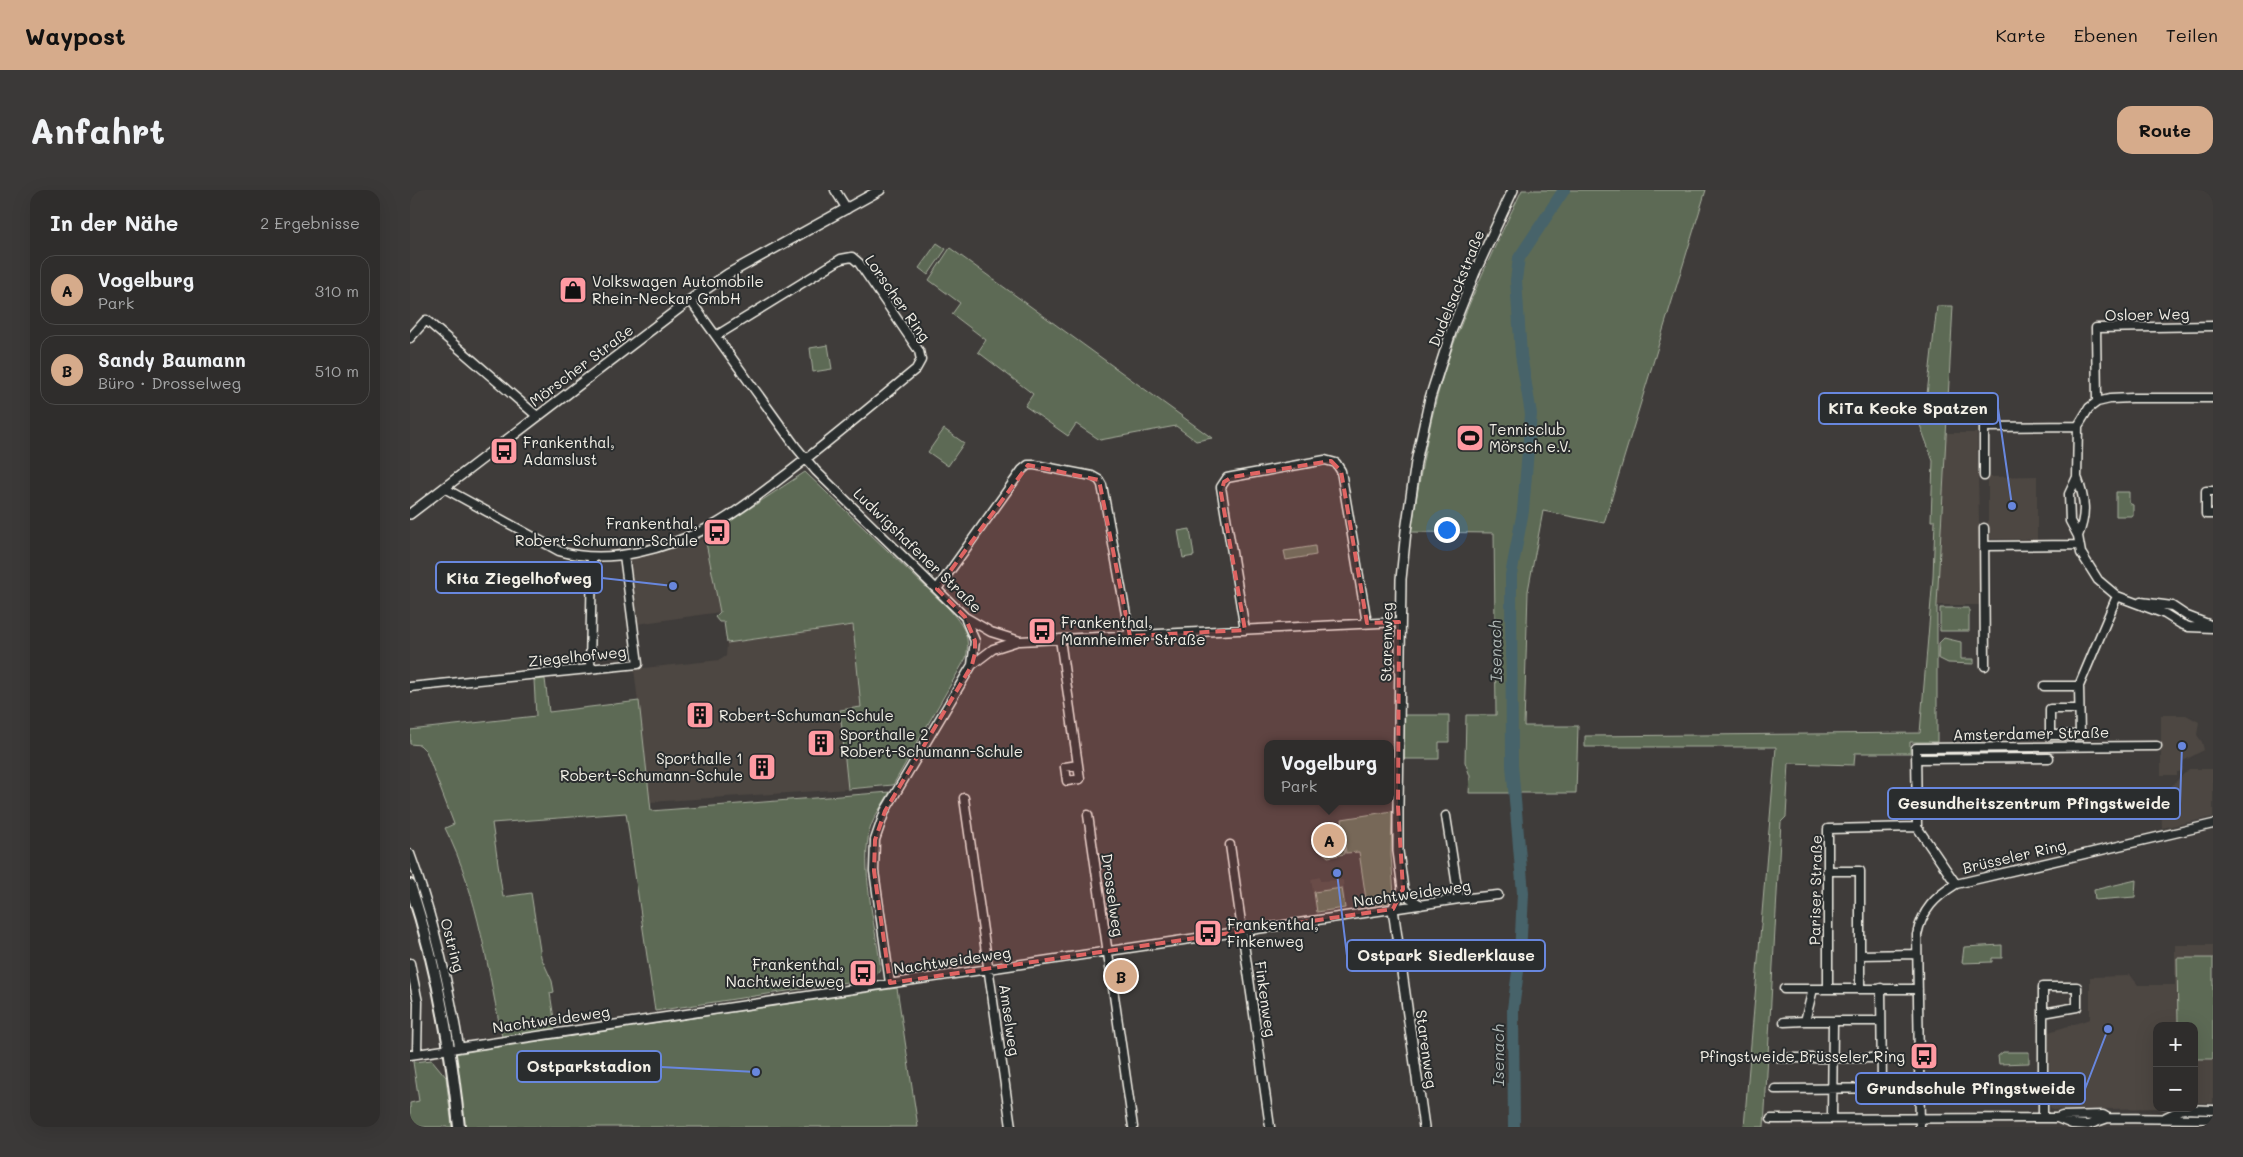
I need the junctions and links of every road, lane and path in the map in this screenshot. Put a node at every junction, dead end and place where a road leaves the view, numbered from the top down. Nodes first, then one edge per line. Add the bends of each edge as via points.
1 (835, 190) edge
2 (880, 190) edge
3 (1513, 190) edge
4 (847, 209) junction
5 (690, 300) junction
6 (2213, 326) edge
7 (716, 336) junction
8 (410, 338) edge
9 (1430, 398) joint
10 (2213, 398) edge
11 (2097, 402) junction
12 (537, 416) junction
13 (2078, 426) junction
14 (806, 459) junction
15 (1984, 476) dead end
16 (2077, 477) junction
17 (444, 488) junction
18 (2213, 491) edge
19 (410, 514) edge
20 (2213, 514) edge
21 (1984, 528) dead end
22 (2078, 536) junction
23 (2078, 545) junction
24 (1984, 546) junction
25 (624, 555) junction
26 (592, 557) junction
27 (937, 589) junction
28 (2118, 596) junction
29 (965, 617) junction
30 (1399, 622) junction
31 (1367, 623) junction
32 (2213, 627) edge
33 (1245, 630) junction
34 (1130, 636) junction
35 (1060, 639) junction
36 (1020, 641) junction
37 (972, 665) junction
38 (1985, 666) dead end
39 (590, 669) junction
40 (2044, 686) dead end
41 (2079, 686) junction
42 (410, 688) edge
43 (2079, 709) junction
44 (2157, 746) dead end
45 (2049, 758) dead end
46 (1916, 759) junction
47 (1078, 765) dead end
48 (964, 798) dead end
49 (1088, 815) dead end
50 (1446, 816) dead end
51 (2213, 824) edge
52 (1917, 827) junction
53 (1230, 845) dead end
54 (410, 854) edge
55 (1827, 871) junction
56 (1956, 884) junction
57 (410, 885) edge
58 (1403, 889) junction
59 (1498, 895) dead end
60 (1459, 899) junction
61 (1421, 905) junction
62 (1392, 909) junction
63 (1242, 932) junction
64 (1107, 952) junction
65 (1917, 954) junction
66 (1860, 955) junction
67 (410, 963) edge
68 (989, 968) junction
69 (890, 983) junction
70 (1828, 988) junction
71 (1860, 988) junction
72 (1881, 988) junction
73 (1784, 989) dead end
74 (1813, 989) junction
75 (1918, 989) junction
76 (2043, 1013) junction
77 (1805, 1021) junction
78 (1833, 1021) junction
79 (1881, 1021) junction
80 (1784, 1022) dead end
81 (459, 1046) junction
82 (448, 1048) junction
83 (414, 1054) edge
84 (1780, 1058) dead end
85 (1833, 1058) junction
86 (1881, 1058) junction
87 (1882, 1088) junction
88 (1920, 1088) junction
89 (1775, 1089) dead end
90 (1832, 1089) junction
91 (2213, 1110) edge
92 (1832, 1118) junction
93 (1920, 1118) junction
94 (2043, 1118) junction
95 (2166, 1118) junction
96 (1771, 1119) dead end
97 (2213, 1119) edge
98 (2196, 1123) edge
99 (459, 1127) edge
100 (1012, 1127) edge
101 (1133, 1127) edge
102 (1270, 1127) edge
103 (1424, 1127) edge
104 (1920, 1127) edge

1 - 4 street
2 - 4 street, Mörscher Straße
3 - 9 street, Dudelsackstraße via 1452,329
4 - 5 street, Mörscher Straße via 728,274
5 - 7 street, Ludwigshafener Straße
5 - 12 street, Mörscher Straße
6 - 11 street, Osloer Weg via 2096,328
7 - 14 street, Ludwigshafener Straße
7 - 14 street, Lorscher Ring via 841,259 852,257 859,263 919,351 921,360 916,369
8 - 12 street via 426,320
9 - 30 street, Starenweg via 1406,530
10 - 11 street via 2124,398
11 - 13 street via 2089,408
12 - 17 street, Mörscher Straße
13 - 15 street via 1984,427
13 - 16 street
14 - 25 street via 714,525 683,539
14 - 27 street, Ludwigshafener Straße
16 - 22 street via 2084,494 2084,520
16 - 22 street via 2069,494 2070,521
17 - 19 street, Mörscher Straße
17 - 26 street via 559,551
18 - 20 street via 2206,491 2206,514
21 - 24 street
22 - 23 street
23 - 24 street
23 - 28 street via 2091,571
24 - 38 street
25 - 26 street
25 - 39 street, Ziegelhofweg via 638,664
26 - 39 street
27 - 29 street, Ludwigshafener Straße
27 - 34 street via 1028,465 1092,476 1102,485
28 - 32 street via 2166,614 2189,627
28 - 41 street
29 - 36 street, Ludwigshafener Straße via 991,632
29 - 37 street via 975,641
30 - 31 street, Ludwigshafener Straße
30 - 58 street, Starenweg via 1398,851
31 - 33 street, Ludwigshafener Straße
31 - 33 street via 1341,472 1336,463 1325,460 1227,478 1222,487
33 - 34 street, Ludwigshafener Straße
34 - 35 street, Ludwigshafener Straße
35 - 36 street, Ludwigshafener Straße
35 - 47 street
36 - 37 street via 992,649
37 - 69 street via 885,811 875,840 874,871
39 - 42 street, Ziegelhofweg
40 - 41 street
41 - 43 street
43 - 43 street via 2080,735 2050,735 2050,709
44 - 46 street, Amsterdamer Straße via 1916,748
45 - 46 street, Amsterdamer Straße
46 - 52 street
48 - 68 street, Amselweg
49 - 64 street, Drosselweg
50 - 60 street
51 - 56 street, Brüsseler Ring
52 - 55 street, Pariser Straße via 1828,829
52 - 56 street
53 - 63 street, Finkenweg
54 - 81 street, Ostring via 438,944
55 - 66 street via 1860,871
55 - 70 street, Pariser Straße
56 - 65 street, Brüsseler Ring via 1930,903 1917,936
57 - 82 main road, Ostring via 436,980
58 - 61 street
58 - 62 street
59 - 60 street, Nachtweideweg
60 - 61 street, Nachtweideweg
61 - 62 street, Nachtweideweg
62 - 63 street, Nachtweideweg
62 - 103 street, Starenweg
63 - 64 street, Nachtweideweg
63 - 102 street, Finkenweg
64 - 68 street, Nachtweideweg
64 - 101 street, Drosselweg
65 - 66 street
65 - 75 street, Brüsseler Ring
66 - 71 street
67 - 83 street via 418,1002
68 - 69 street, Nachtweideweg
68 - 100 street, Amselweg
69 - 81 street, Nachtweideweg
70 - 71 street
70 - 74 street
71 - 72 street
72 - 75 street
72 - 79 street
73 - 74 street
74 - 77 street
75 - 88 street, Brüsseler Ring
76 - 76 street via 2077,1007 2077,987 2043,987
76 - 94 street
77 - 78 street
77 - 80 street
78 - 79 street
78 - 85 street
79 - 86 street
81 - 82 street, Nachtweideweg
82 - 83 street, Nachtweideweg
82 - 99 main road, Ostring
84 - 85 street
85 - 86 street
85 - 90 street
86 - 87 street
87 - 88 street
87 - 90 street
88 - 93 street, Brüsseler Ring
89 - 90 street
90 - 92 street
91 - 95 street via 2183,1109
92 - 93 street
92 - 96 street
93 - 94 street
93 - 104 street, Brüsseler Ring
94 - 95 street via 2057,1118 2072,1124 2088,1124 2108,1118
95 - 98 street
97 - 98 street

